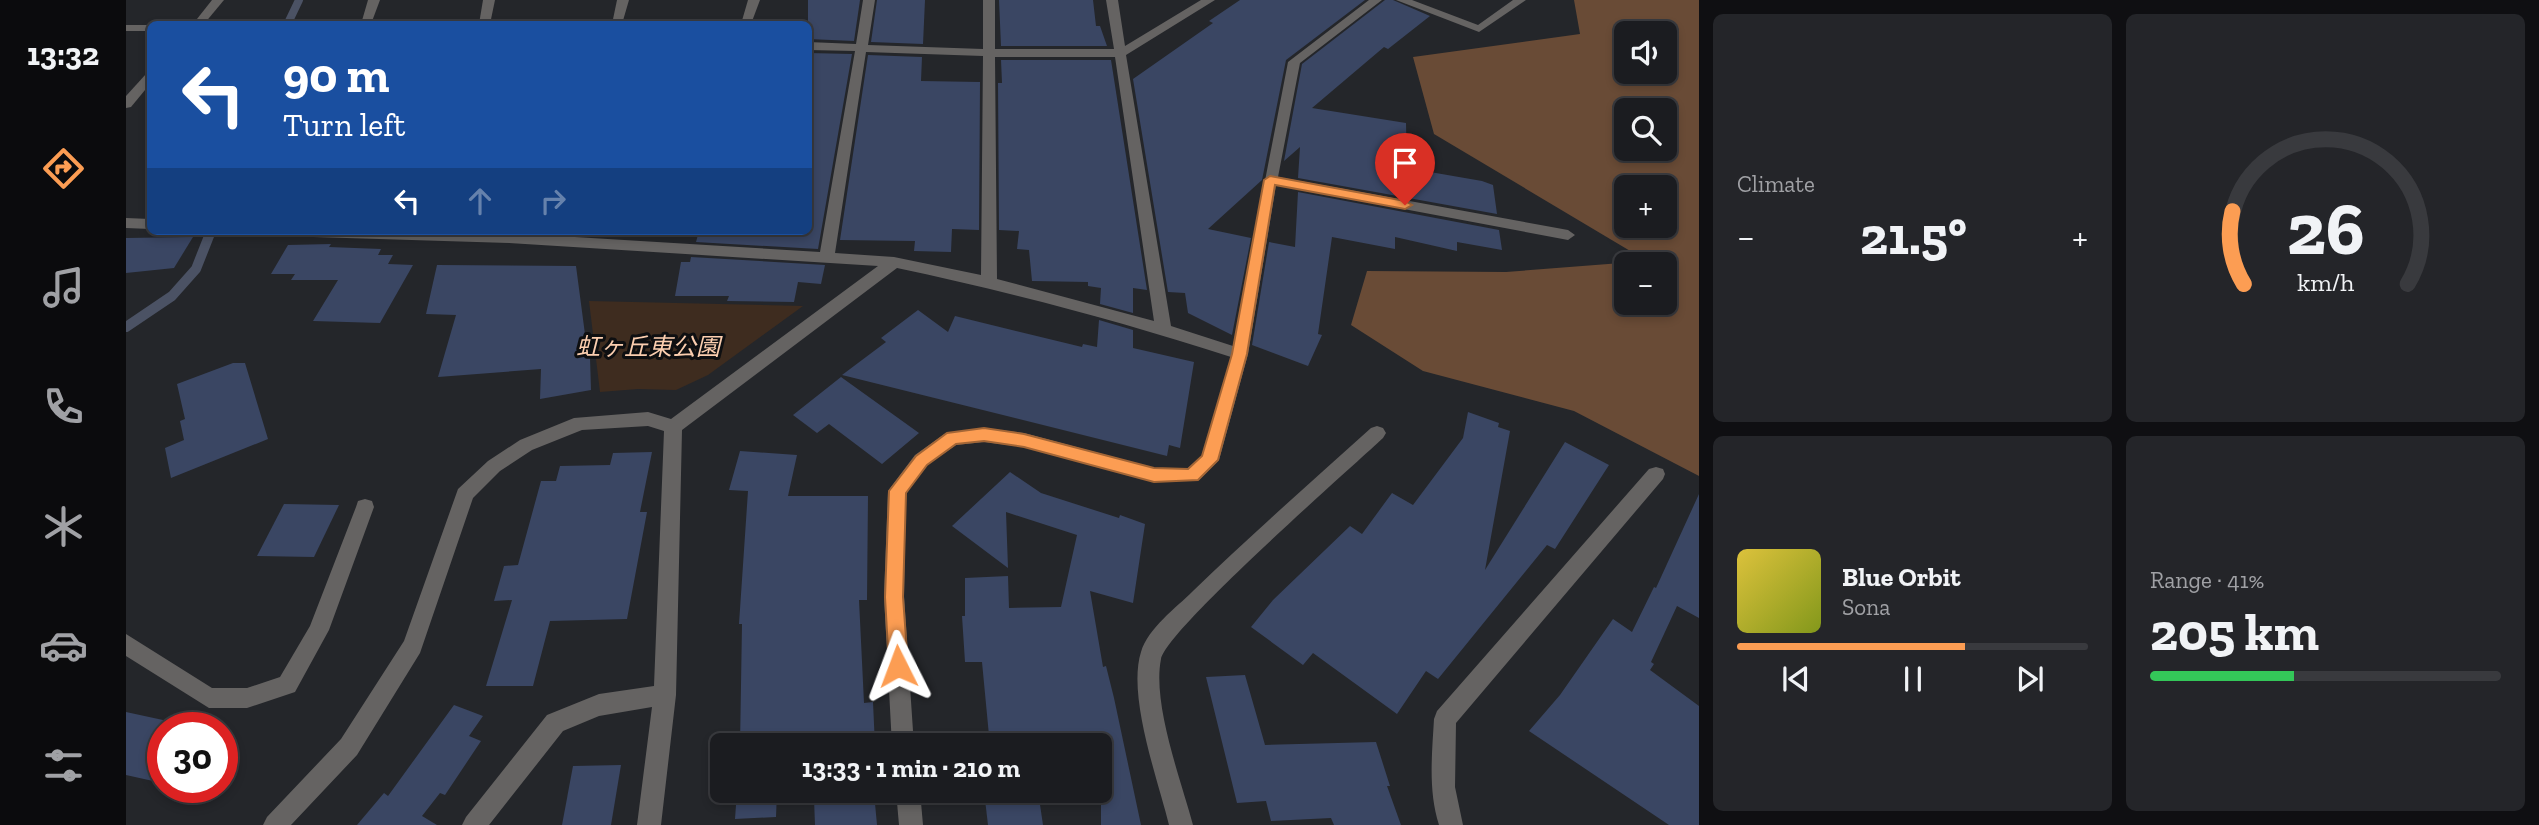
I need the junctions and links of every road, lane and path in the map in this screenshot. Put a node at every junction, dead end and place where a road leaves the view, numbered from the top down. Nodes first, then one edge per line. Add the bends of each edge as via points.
1 (218, 0) edge
2 (374, 0) edge
3 (489, 0) edge
4 (623, 0) edge
5 (754, 0) edge
6 (869, 0) edge
7 (989, 0) edge
8 (1112, 0) edge
9 (1209, 0) edge
10 (1377, 0) edge
11 (1402, 0) edge
12 (1520, 0) edge
13 (200, 21) edge
14 (367, 21) edge
15 (486, 21) edge
16 (618, 21) edge
17 (747, 21) edge
18 (126, 28) edge
19 (147, 28) edge
20 (812, 46) edge
21 (859, 48) junction
22 (989, 53) junction
23 (1121, 53) junction
24 (147, 80) edge
25 (126, 104) edge
26 (1270, 180) junction
27 (126, 223) edge
28 (147, 224) edge
29 (1568, 234) dead end
30 (511, 235) edge
31 (667, 235) edge
32 (663, 247) junction
33 (827, 256) junction
34 (894, 261) junction
35 (989, 282) junction
36 (1163, 329) junction
37 (1240, 354) junction
38 (673, 427) junction
39 (1377, 433) dead end
40 (1656, 474) dead end
41 (365, 507) dead end
42 (126, 644) edge
43 (664, 695) junction
44 (902, 733) edge
45 (909, 803) edge
46 (275, 825) edge
47 (474, 825) edge
48 (649, 825) edge
49 (911, 825) edge
50 (1181, 825) edge
51 (1451, 825) edge

1 - 13 street
2 - 14 street
3 - 15 street
4 - 16 street
5 - 17 street
6 - 21 street
7 - 22 street
8 - 23 street
9 - 23 street
10 - 26 street via 1294,62
11 - 12 street via 1479,29
18 - 19 street
20 - 21 street
21 - 22 street
21 - 33 street
22 - 23 street
22 - 35 street
23 - 36 street
24 - 25 street
26 - 29 street
26 - 37 street
27 - 28 street
30 - 32 street
31 - 32 street
32 - 33 street
33 - 34 street
34 - 35 street
34 - 38 street
35 - 36 street
36 - 37 street
37 - 44 street via 1210,460 1192,475 1154,475 1024,440 984,435 953,438 921,460 897,491 894,597
38 - 43 street
38 - 46 street via 648,419 580,423 526,445 494,466 465,494 413,646 349,747
39 - 50 street via 1187,611 1152,650 1149,695
40 - 51 street via 1445,719 1444,769
41 - 42 street via 319,630 287,685 247,698 209,698
43 - 47 street via 599,705 555,723
43 - 48 street
45 - 49 street

